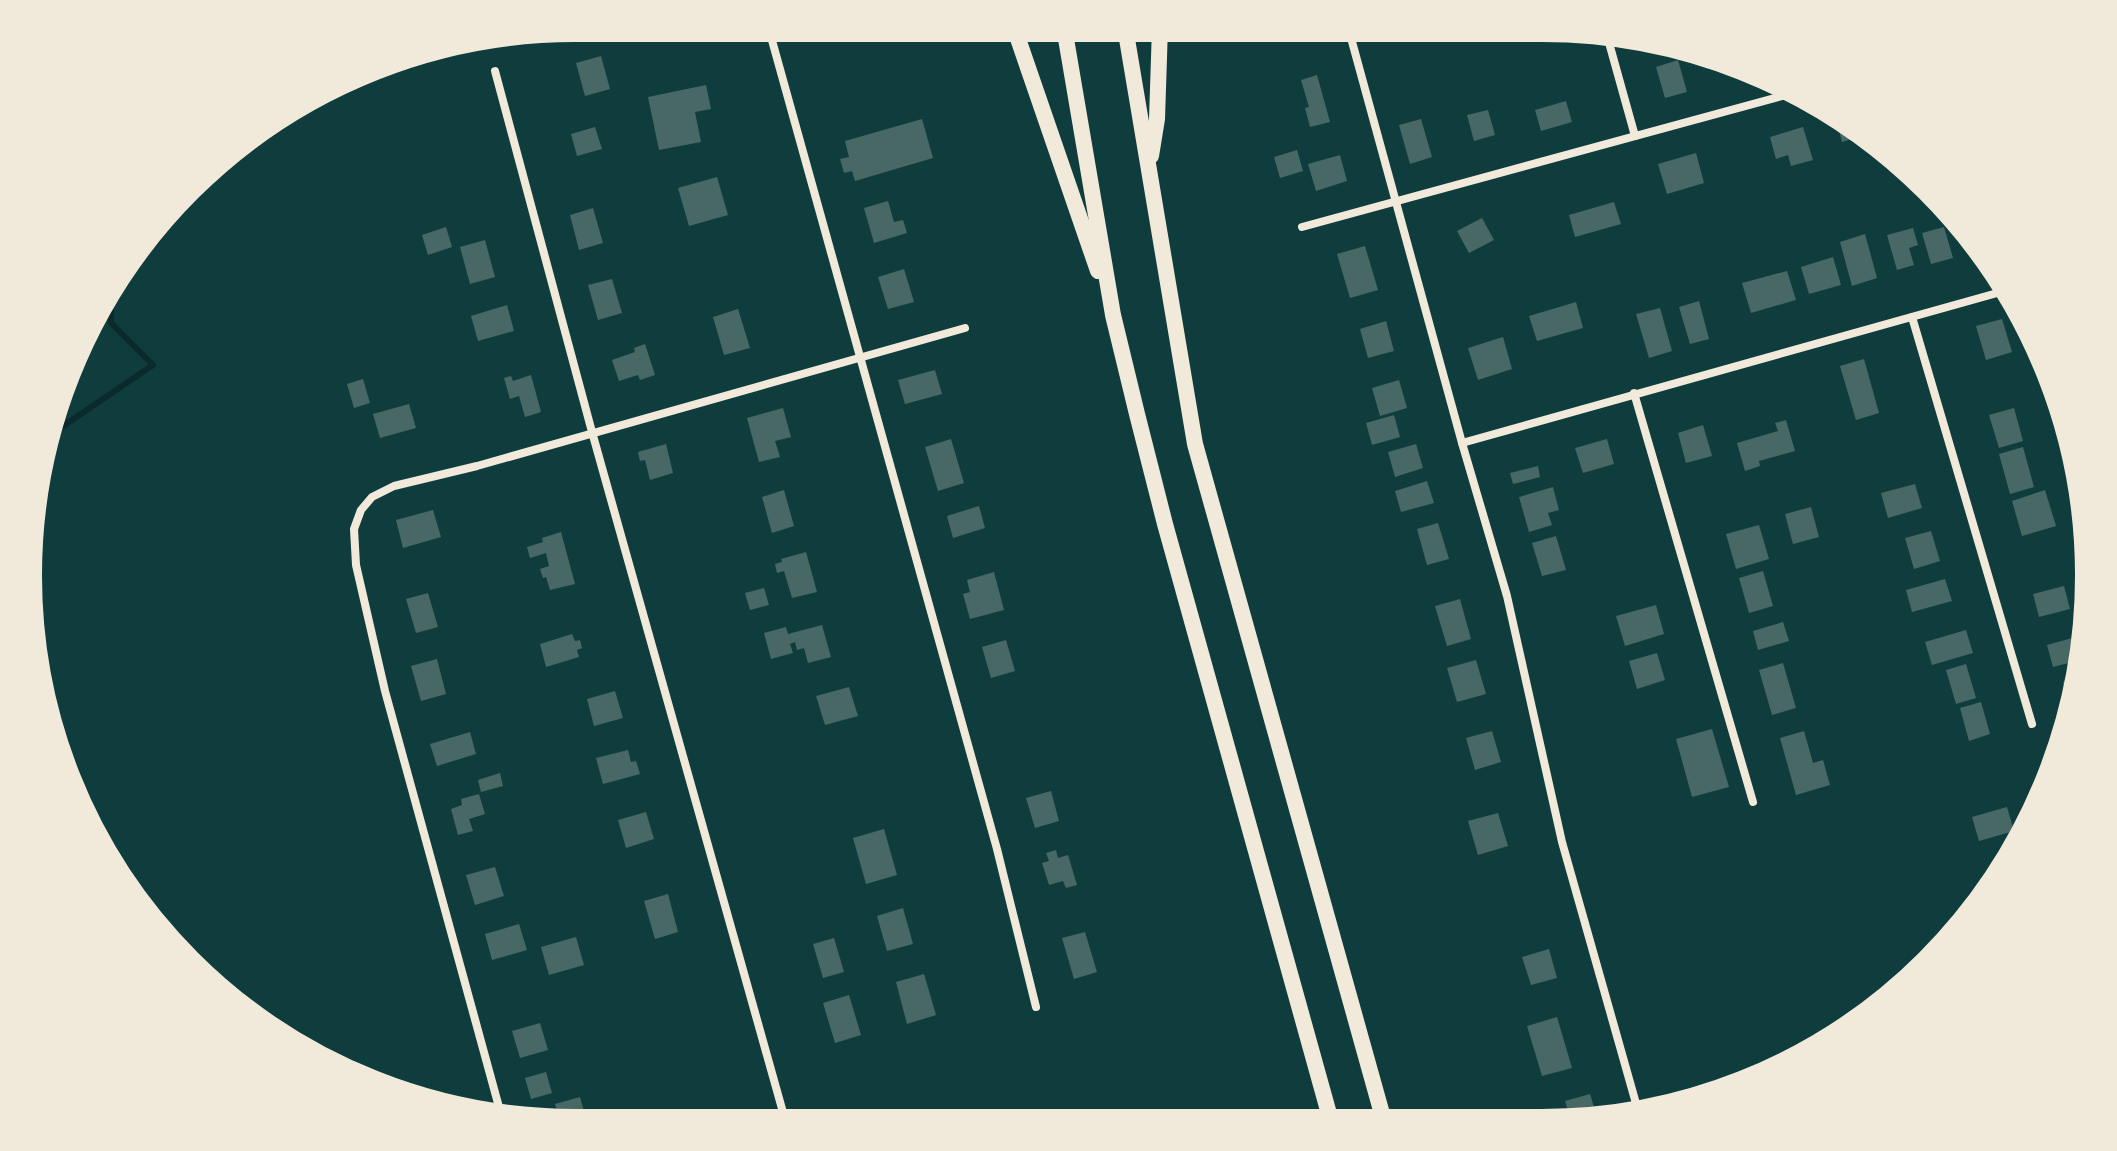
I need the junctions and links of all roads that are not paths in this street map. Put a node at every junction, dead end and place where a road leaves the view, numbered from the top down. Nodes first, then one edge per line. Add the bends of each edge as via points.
1 (772, 40) edge
2 (1018, 40) edge
3 (1066, 40) edge
4 (1127, 40) edge
5 (1160, 40) edge
6 (1352, 40) edge
7 (1610, 45) edge
8 (495, 71) dead end
9 (1781, 96) edge
10 (1635, 136) junction
11 (1148, 174) junction
12 (1396, 200) junction
13 (1302, 227) dead end
14 (1996, 293) edge
15 (1113, 315) junction
16 (1912, 317) junction
17 (965, 328) dead end
18 (861, 356) junction
19 (1634, 393) junction
20 (592, 432) junction
21 (1462, 443) junction
22 (2032, 724) dead end
23 (1753, 802) dead end
24 (1036, 1007) dead end
25 (1636, 1102) edge
26 (498, 1105) edge
27 (783, 1111) edge
28 (1328, 1111) edge
29 (1381, 1111) edge

1 - 18 street
2 - 15 highway
3 - 15 highway
4 - 11 highway
5 - 11 highway via 1157,119
6 - 12 street
7 - 10 street
8 - 20 street
9 - 10 street
10 - 12 street
11 - 29 highway via 1195,444
12 - 13 street
12 - 21 street
14 - 16 street
15 - 28 highway via 1165,524
16 - 19 street
16 - 22 street
17 - 18 street
18 - 20 street
18 - 24 street
19 - 21 street
19 - 23 street
20 - 26 street via 394,486 372,497 354,529 356,565 385,691
20 - 27 street
21 - 25 street via 1507,596 1562,842

